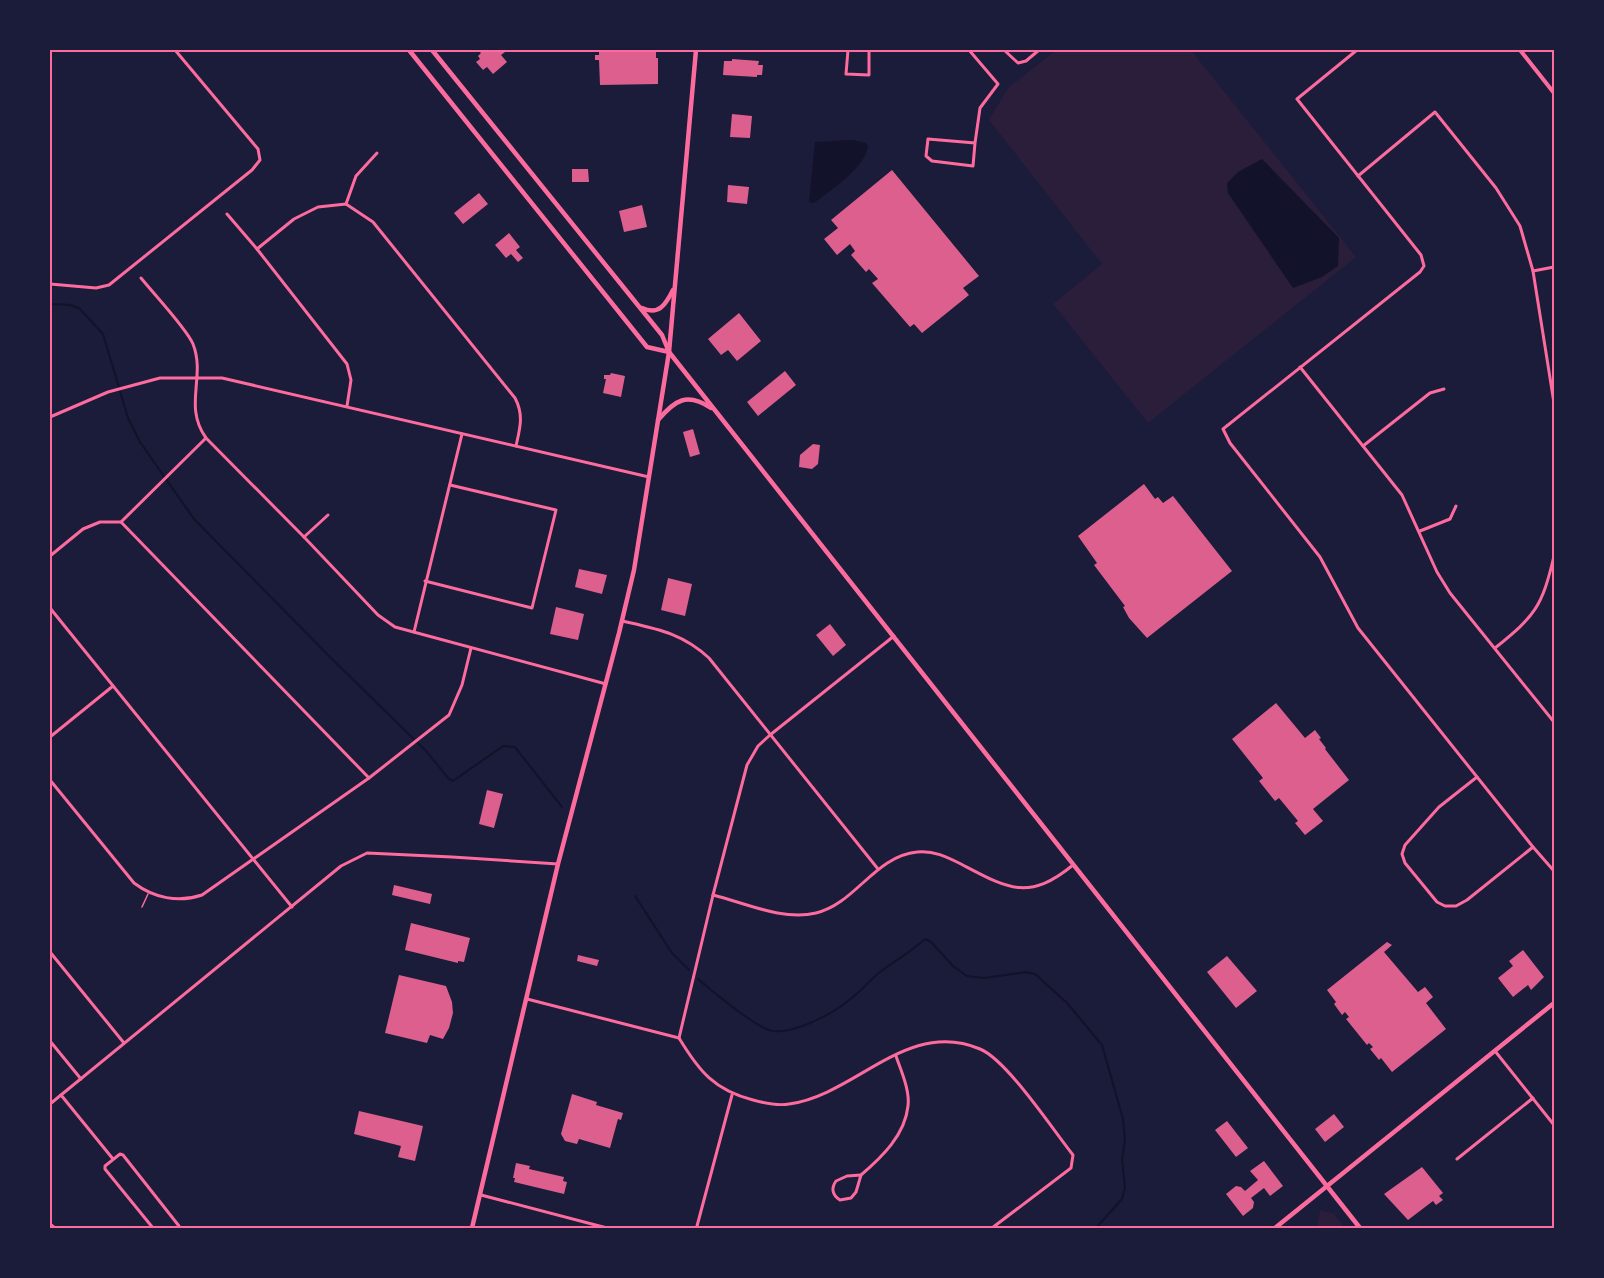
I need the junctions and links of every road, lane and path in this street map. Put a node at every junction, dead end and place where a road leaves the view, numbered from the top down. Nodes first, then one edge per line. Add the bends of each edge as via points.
1 (175, 50) edge
2 (409, 50) edge
3 (432, 50) edge
4 (696, 50) edge
5 (849, 50) edge
6 (869, 50) edge
7 (969, 50) edge
8 (1004, 50) edge
9 (1039, 50) edge
10 (1357, 50) edge
11 (1520, 50) edge
12 (1554, 93) edge
13 (975, 143) junction
14 (376, 153) dead end
15 (1358, 176) junction
16 (346, 204) junction
17 (227, 214) dead end
18 (257, 249) junction
19 (1554, 267) edge
20 (1533, 271) junction
21 (141, 278) dead end
22 (50, 284) edge
23 (674, 288) junction
24 (639, 306) junction
25 (669, 352) junction
26 (1300, 368) junction
27 (197, 378) junction
28 (1553, 380) edge
29 (1444, 388) dead end
30 (1554, 403) edge
31 (347, 406) junction
32 (717, 413) junction
33 (50, 417) edge
34 (658, 420) junction
35 (462, 434) junction
36 (206, 438) junction
37 (516, 446) junction
38 (1363, 446) junction
39 (649, 477) junction
40 (450, 484) junction
41 (1456, 506) dead end
42 (328, 515) dead end
43 (121, 522) junction
44 (1420, 531) junction
45 (304, 537) junction
46 (50, 556) edge
47 (1554, 556) edge
48 (425, 581) junction
49 (50, 608) edge
50 (622, 621) junction
51 (414, 632) junction
52 (894, 636) junction
53 (471, 648) junction
54 (1495, 648) junction
55 (606, 684) junction
56 (113, 686) junction
57 (1554, 722) edge
58 (770, 735) junction
59 (50, 737) edge
60 (1477, 776) junction
61 (369, 778) junction
62 (50, 780) edge
63 (1533, 847) junction
64 (253, 859) junction
65 (558, 864) junction
66 (1073, 865) junction
67 (878, 869) junction
68 (1554, 871) edge
69 (149, 893) junction
70 (713, 895) junction
71 (142, 907) dead end
72 (292, 907) junction
73 (50, 952) edge
74 (527, 999) junction
75 (1554, 1003) edge
76 (679, 1038) junction
77 (50, 1041) edge
78 (124, 1043) junction
79 (1495, 1051) junction
80 (896, 1056) junction
81 (81, 1079) junction
82 (61, 1095) junction
83 (732, 1095) junction
84 (1533, 1098) junction
85 (50, 1104) edge
86 (1554, 1125) edge
87 (1457, 1159) dead end
88 (113, 1160) junction
89 (861, 1175) junction
90 (1327, 1187) junction
91 (479, 1195) junction
92 (50, 1224) edge
93 (697, 1226) dead end
94 (55, 1228) edge
95 (153, 1228) edge
96 (179, 1228) edge
97 (472, 1228) edge
98 (607, 1228) edge
99 (992, 1228) edge
100 (1275, 1228) edge
101 (1360, 1228) edge

1 - 22 street via 258,149 260,160 109,285 96,288
2 - 25 main road via 647,347
3 - 24 main road
4 - 23 main road
5 - 6 street via 846,74 869,75
7 - 13 street via 998,84 980,108
8 - 9 street via 1018,63
10 - 15 street via 1297,99
11 - 12 street
13 - 13 street via 928,139 926,156 932,161 973,166
14 - 16 street via 356,176
15 - 20 street via 1435,112 1520,226
15 - 26 street via 1421,255 1424,266
16 - 18 street via 318,207 294,219
16 - 37 street via 373,222 515,398 522,421
17 - 18 street
18 - 31 street via 347,364 351,380
19 - 20 street
20 - 28 street
21 - 27 street via 193,344
23 - 24 main road via 667,303 655,311
23 - 25 main road
24 - 25 main road via 662,335
25 - 32 main road
25 - 34 main road
26 - 38 street
26 - 60 street via 1223,429 1320,557 1358,628
27 - 31 street via 222,378
27 - 33 street via 160,378 108,392
27 - 36 street via 195,414
28 - 30 street
29 - 38 street via 1430,393
31 - 35 street
32 - 34 main road via 701,402 682,400
32 - 52 main road
34 - 39 main road
35 - 37 street
35 - 40 street
36 - 43 street
36 - 45 street
37 - 39 street
38 - 44 street via 1402,495
39 - 50 main road
40 - 48 street
40 - 48 street via 556,510 532,608
41 - 44 street via 1450,519
42 - 45 street
43 - 46 street via 100,522 83,529
43 - 61 street
44 - 54 street via 1450,593
45 - 51 street via 378,615 394,627
47 - 54 street via 1539,605 1524,624
48 - 51 street
49 - 56 street
50 - 55 main road
50 - 58 street via 695,644
51 - 53 street
52 - 58 street
52 - 66 main road
53 - 55 street
53 - 61 street via 462,685 448,715
54 - 57 street
55 - 65 main road
56 - 59 street
56 - 64 street
58 - 67 street
58 - 70 street via 747,765
60 - 63 street
60 - 63 street via 1439,807 1405,845 1405,863 1437,902 1456,906
61 - 64 street
62 - 69 street via 128,877
63 - 68 street
64 - 69 street via 202,895 173,899
64 - 72 street
65 - 72 street via 367,854 341,866
65 - 74 main road
66 - 67 street via 1045,885 1029,888 991,880 936,853 901,856
66 - 90 main road
67 - 70 street via 836,904 817,913 787,915
69 - 71 lane
70 - 76 street
72 - 78 street
73 - 78 street
74 - 76 street
74 - 91 main road
75 - 79 main road
76 - 83 street via 705,1074
77 - 81 street
78 - 81 street
79 - 84 street
79 - 90 main road
80 - 83 street via 813,1098 788,1105
80 - 89 street via 908,1106 888,1150
80 - 99 street via 924,1042 950,1041 981,1049 1005,1068 1073,1155 1071,1168
81 - 82 street
82 - 85 street
82 - 88 street
83 - 93 street
84 - 86 street
84 - 87 street
88 - 95 street via 105,1169
88 - 96 street via 123,1155
89 - 89 street via 836,1180 834,1195 840,1200 851,1198
90 - 100 main road
90 - 101 main road
91 - 97 main road
91 - 98 street
92 - 94 street

